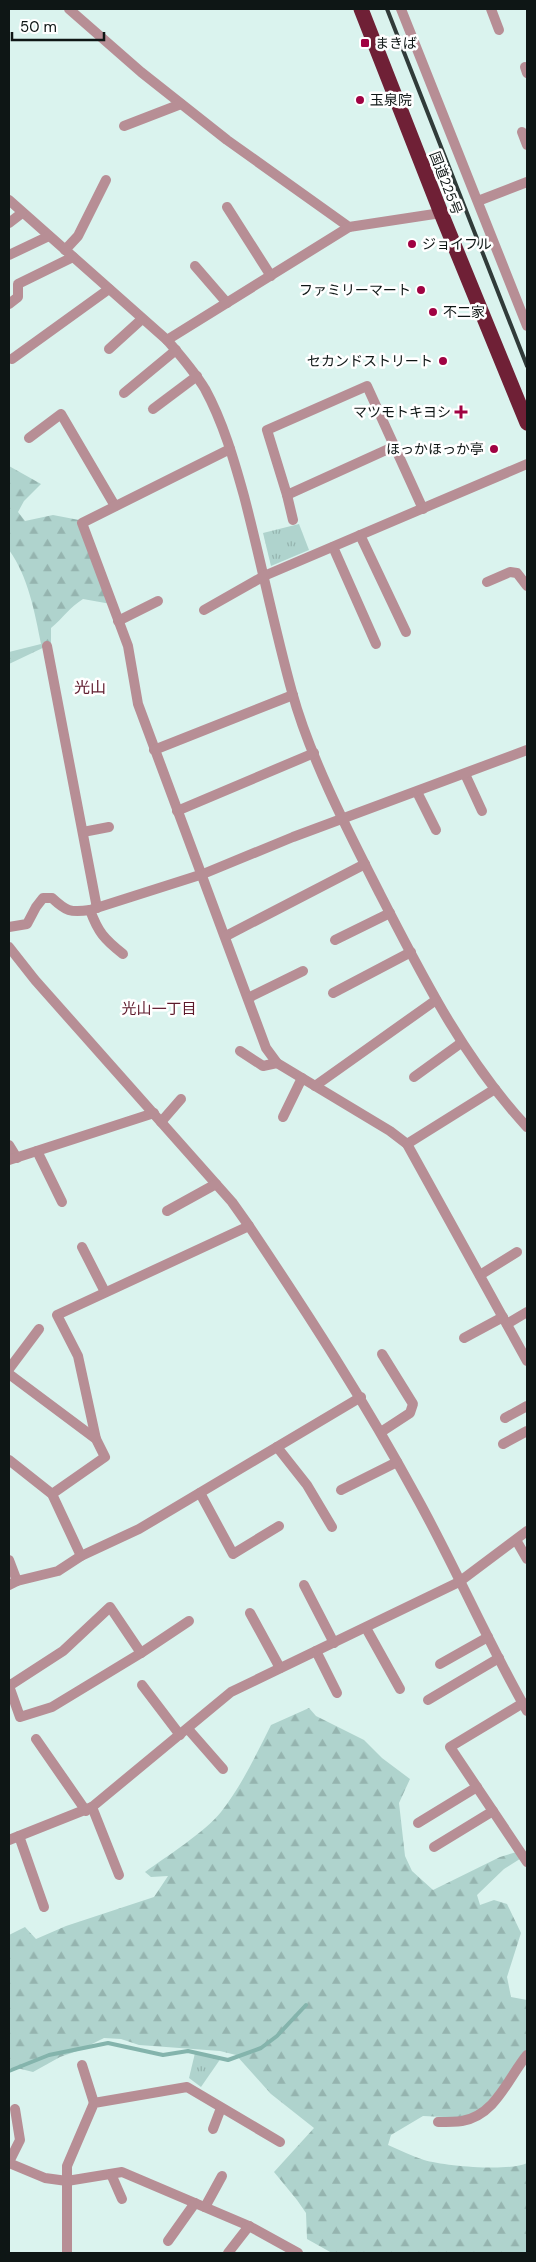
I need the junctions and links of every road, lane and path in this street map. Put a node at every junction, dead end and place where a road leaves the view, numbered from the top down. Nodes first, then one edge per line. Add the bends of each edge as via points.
1 (70, 9) edge
2 (361, 9) edge
3 (403, 9) edge
4 (491, 9) edge
5 (499, 30) dead end
6 (181, 104) junction
7 (124, 126) dead end
8 (522, 132) dead end
9 (527, 145) edge
10 (106, 180) dead end
11 (527, 182) edge
12 (9, 200) edge
13 (478, 201) junction
14 (227, 207) dead end
15 (22, 213) junction
16 (440, 213) junction
17 (9, 223) edge
18 (349, 227) junction
19 (48, 236) junction
20 (69, 254) junction
21 (9, 255) edge
22 (195, 266) dead end
23 (271, 276) junction
24 (109, 289) junction
25 (527, 293) edge
26 (516, 298) junction
27 (227, 303) junction
28 (9, 304) edge
29 (142, 319) junction
30 (527, 326) edge
31 (167, 340) junction
32 (109, 349) dead end
33 (176, 350) junction
34 (12, 359) dead end
35 (196, 376) junction
36 (124, 393) dead end
37 (153, 409) dead end
38 (527, 423) edge
39 (29, 438) dead end
40 (394, 446) junction
41 (230, 449) junction
42 (527, 464) edge
43 (287, 495) junction
44 (115, 506) junction
45 (423, 508) junction
46 (293, 520) dead end
47 (360, 535) junction
48 (333, 547) junction
49 (264, 576) junction
50 (487, 582) dead end
51 (527, 586) edge
52 (158, 601) dead end
53 (204, 610) dead end
54 (118, 621) junction
55 (406, 632) dead end
56 (376, 644) dead end
57 (47, 646) dead end
58 (293, 695) junction
59 (154, 750) junction
60 (527, 750) edge
61 (314, 753) junction
62 (465, 774) junction
63 (417, 792) junction
64 (177, 811) junction
65 (482, 811) dead end
66 (344, 819) junction
67 (109, 827) dead end
68 (436, 830) dead end
69 (83, 832) junction
70 (365, 864) junction
71 (203, 874) junction
72 (93, 909) junction
73 (390, 914) junction
74 (9, 927) edge
75 (226, 936) junction
76 (335, 940) dead end
77 (9, 947) edge
78 (410, 952) junction
79 (123, 954) dead end
80 (303, 971) dead end
81 (333, 993) dead end
82 (248, 998) junction
83 (436, 1000) junction
84 (461, 1044) junction
85 (240, 1051) dead end
86 (277, 1064) junction
87 (414, 1077) dead end
88 (302, 1078) junction
89 (315, 1086) junction
90 (495, 1089) junction
91 (181, 1098) dead end
92 (154, 1113) junction
93 (283, 1117) dead end
94 (525, 1120) edge
95 (161, 1122) junction
96 (407, 1144) junction
97 (9, 1145) edge
98 (37, 1151) junction
99 (13, 1159) edge
100 (216, 1184) junction
101 (62, 1202) dead end
102 (167, 1211) dead end
103 (249, 1226) junction
104 (82, 1247) dead end
105 (517, 1252) dead end
106 (480, 1275) junction
107 (105, 1292) junction
108 (527, 1312) edge
109 (505, 1321) junction
110 (39, 1330) dead end
111 (464, 1338) dead end
112 (382, 1354) dead end
113 (527, 1360) edge
114 (9, 1369) edge
115 (9, 1374) edge
116 (361, 1397) junction
117 (527, 1406) edge
118 (505, 1418) dead end
119 (527, 1431) edge
120 (381, 1432) junction
121 (96, 1439) junction
122 (503, 1444) dead end
123 (277, 1447) junction
124 (9, 1460) edge
125 (397, 1462) junction
126 (342, 1490) dead end
127 (200, 1493) junction
128 (52, 1494) junction
129 (279, 1526) dead end
130 (332, 1527) dead end
131 (527, 1530) edge
132 (516, 1540) junction
133 (81, 1556) junction
134 (527, 1559) edge
135 (9, 1560) edge
136 (459, 1582) junction
137 (13, 1583) edge
138 (304, 1585) dead end
139 (250, 1613) dead end
140 (189, 1621) dead end
141 (366, 1628) junction
142 (488, 1637) junction
143 (334, 1643) junction
144 (316, 1651) junction
145 (141, 1654) junction
146 (499, 1658) junction
147 (440, 1664) dead end
148 (280, 1668) junction
149 (9, 1685) edge
150 (142, 1685) dead end
151 (400, 1689) dead end
152 (337, 1693) dead end
153 (428, 1700) dead end
154 (525, 1707) edge
155 (184, 1732) junction
156 (36, 1739) dead end
157 (222, 1769) dead end
158 (477, 1787) junction
159 (89, 1809) junction
160 (493, 1811) junction
161 (418, 1824) dead end
162 (19, 1836) junction
163 (9, 1840) edge
164 (434, 1847) dead end
165 (527, 1862) edge
166 (119, 1875) dead end
167 (44, 1907) dead end
168 (527, 2055) edge
169 (82, 2065) dead end
170 (94, 2103) junction
171 (221, 2108) junction
172 (15, 2109) dead end
173 (438, 2122) dead end
174 (213, 2129) dead end
175 (280, 2142) dead end
176 (9, 2162) edge
177 (111, 2174) junction
178 (222, 2176) dead end
179 (67, 2181) junction
180 (122, 2199) dead end
181 (200, 2205) junction
182 (249, 2226) junction
183 (168, 2240) dead end
184 (67, 2253) edge
185 (228, 2253) edge
186 (298, 2253) edge

1 - 6 street
2 - 16 highway, 国道225号
3 - 13 street
4 - 5 street
6 - 7 street
6 - 18 street
8 - 9 street
10 - 20 street
11 - 13 street
12 - 15 street
13 - 26 street
14 - 23 street
15 - 17 street
15 - 19 street
16 - 18 street
16 - 38 highway, 国道225号
18 - 23 street
19 - 20 street
19 - 21 street
20 - 24 street
20 - 28 street via 18,284 18,297
22 - 27 street
23 - 27 street
24 - 29 street
24 - 34 street
25 - 26 street
26 - 30 street
27 - 31 street
29 - 31 street
29 - 32 street
31 - 33 street
33 - 35 street
33 - 36 street
35 - 37 street
35 - 41 street
39 - 44 street via 61,414
40 - 43 street
40 - 43 street via 367,386 267,430
40 - 45 street
41 - 44 street
41 - 49 street
42 - 45 street
43 - 46 street
44 - 54 street via 82,523
45 - 47 street
47 - 48 street
47 - 55 street
48 - 49 street
48 - 56 street
49 - 53 street
49 - 58 street
50 - 51 street via 510,572 517,573
52 - 54 street
54 - 59 street via 128,646 138,704
57 - 69 street
58 - 59 street
58 - 61 street
59 - 64 street
60 - 62 street
61 - 64 street
61 - 66 street
62 - 63 street
62 - 65 street
63 - 66 street
63 - 68 street
64 - 71 street via 198,870
66 - 70 street
66 - 71 street
67 - 69 street
69 - 72 street
70 - 73 street
70 - 75 street
71 - 72 street
71 - 75 street
72 - 74 street via 74,912 52,898 43,898 27,924
72 - 79 street via 97,930
73 - 76 street
73 - 78 street
75 - 82 street
77 - 92 street
78 - 81 street
78 - 83 street
80 - 82 street
82 - 86 street via 266,1048
83 - 84 street
83 - 89 street
84 - 87 street
84 - 90 street
85 - 86 street via 263,1066
86 - 88 street
88 - 89 street
88 - 93 street
89 - 96 street
90 - 94 street
90 - 96 street
91 - 95 street
92 - 95 street
92 - 98 street
95 - 100 street
96 - 106 street
97 - 99 street
98 - 99 street
98 - 101 street
100 - 102 street
100 - 103 street
103 - 107 street
103 - 116 street
104 - 107 street
105 - 106 street
106 - 109 street
107 - 121 street via 57,1315 78,1356
108 - 109 street
109 - 111 street
109 - 113 street
110 - 114 street
112 - 120 street via 413,1404 410,1413
115 - 121 street
116 - 120 street
116 - 123 street
117 - 118 street
119 - 122 street
120 - 125 street
121 - 128 street via 105,1457
123 - 127 street
123 - 130 street via 307,1485
124 - 128 street
125 - 126 street
125 - 136 street
127 - 129 street via 233,1554
127 - 133 street via 139,1529
128 - 133 street
131 - 132 street
132 - 134 street
132 - 136 street
133 - 137 street via 58,1571
135 - 137 street
136 - 141 street
136 - 142 street
138 - 143 street
139 - 148 street
140 - 145 street
141 - 143 street
141 - 151 street
142 - 146 street
142 - 147 street
143 - 144 street
144 - 148 street
144 - 152 street
145 - 149 street via 52,1707 20,1717
145 - 149 street via 110,1607 63,1651
146 - 153 street
146 - 154 street
148 - 155 street via 231,1692
150 - 155 street
154 - 158 street via 450,1747
155 - 157 street
155 - 159 street
156 - 159 street
158 - 160 street
158 - 161 street
159 - 162 street
159 - 166 street
160 - 164 street
160 - 165 street
162 - 163 street
162 - 167 street
168 - 173 street via 498,2098 482,2111 464,2121
169 - 170 street
170 - 171 street via 187,2087
170 - 179 street via 67,2166
171 - 174 street
171 - 175 street
172 - 176 street via 20,2140
176 - 179 street via 45,2178
177 - 179 street
177 - 180 street
177 - 181 street via 122,2172
178 - 181 street
179 - 184 street
181 - 182 street
181 - 183 street
182 - 185 street
182 - 186 street

